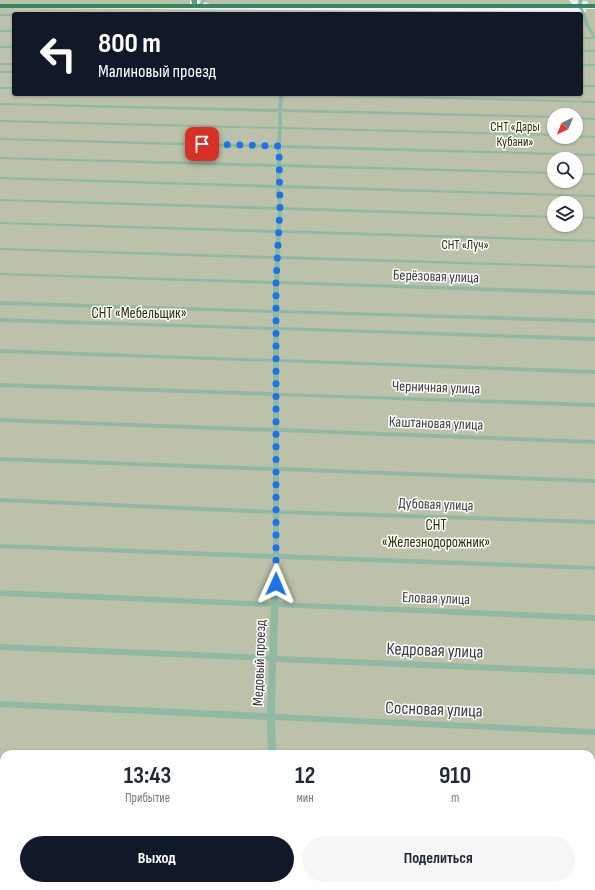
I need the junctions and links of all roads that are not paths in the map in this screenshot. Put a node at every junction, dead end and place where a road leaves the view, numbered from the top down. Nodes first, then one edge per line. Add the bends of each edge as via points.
1 (581, 0) edge
2 (198, 3) edge
3 (0, 6) edge
4 (579, 6) junction
5 (595, 6) edge
6 (0, 15) edge
7 (12, 15) edge
8 (587, 25) junction
9 (583, 26) edge
10 (0, 31) edge
11 (12, 31) edge
12 (583, 38) edge
13 (595, 38) edge
14 (0, 47) edge
15 (12, 47) edge
16 (583, 51) edge
17 (595, 51) edge
18 (0, 64) edge
19 (12, 64) edge
20 (583, 64) edge
21 (595, 65) edge
22 (0, 72) edge
23 (12, 72) edge
24 (583, 86) edge
25 (595, 86) edge
26 (0, 88) edge
27 (12, 88) edge
28 (281, 96) edge
29 (371, 96) edge
30 (595, 102) edge
31 (0, 104) edge
32 (280, 110) junction
33 (547, 118) edge
34 (583, 118) edge
35 (595, 119) edge
36 (0, 121) edge
37 (280, 127) junction
38 (547, 136) edge
39 (583, 136) edge
40 (595, 137) edge
41 (0, 139) edge
42 (279, 146) junction
43 (595, 155) edge
44 (0, 158) edge
45 (280, 165) junction
46 (547, 173) edge
47 (583, 174) edge
48 (595, 174) edge
49 (0, 178) edge
50 (278, 185) junction
51 (595, 196) edge
52 (0, 200) edge
53 (280, 207) junction
54 (547, 217) edge
55 (583, 217) edge
56 (595, 218) edge
57 (0, 223) edge
58 (278, 230) junction
59 (595, 241) edge
60 (0, 248) edge
61 (277, 256) junction
62 (595, 267) edge
63 (0, 274) edge
64 (276, 282) junction
65 (595, 293) edge
66 (0, 303) edge
67 (277, 311) junction
68 (0, 320) edge
69 (595, 321) edge
70 (277, 330) junction
71 (595, 340) edge
72 (0, 351) edge
73 (276, 361) junction
74 (595, 372) edge
75 (0, 385) edge
76 (276, 395) junction
77 (595, 405) edge
78 (0, 420) edge
79 (276, 430) junction
80 (595, 442) edge
81 (0, 459) edge
82 (277, 470) junction
83 (595, 481) edge
84 (0, 500) edge
85 (276, 512) junction
86 (595, 522) edge
87 (0, 546) edge
88 (276, 556) junction
89 (595, 568) edge
90 (0, 593) edge
91 (276, 605) junction
92 (595, 618) edge
93 (0, 647) edge
94 (273, 659) junction
95 (595, 672) edge
96 (0, 704) edge
97 (271, 718) junction
98 (595, 732) edge
99 (272, 750) edge

1 - 4 street
2 - 3 main road
2 - 4 main road
4 - 5 main road
4 - 8 street via 584,12
6 - 7 street
8 - 9 street
8 - 13 street
10 - 11 street
12 - 13 street
14 - 15 street
16 - 17 street
18 - 19 street
20 - 21 street
22 - 23 street
24 - 25 street
26 - 27 street
28 - 32 street, Медовый проезд
29 - 30 street
31 - 32 street
32 - 33 street
32 - 37 street, Медовый проезд
34 - 35 street
36 - 37 street
37 - 38 street
37 - 42 street, Медовый проезд
39 - 40 street
41 - 42 street
42 - 43 street
42 - 45 street, Медовый проезд
44 - 45 street
45 - 46 street
45 - 50 street, Медовый проезд
47 - 48 street
49 - 50 street
50 - 51 street
50 - 53 street, Медовый проезд
52 - 53 street
53 - 54 street
53 - 58 street, Медовый проезд
55 - 56 street
57 - 58 street
58 - 59 street
58 - 61 street, Медовый проезд
60 - 61 street
61 - 62 street
61 - 64 street, Медовый проезд
63 - 64 street, Берёзовая улица
64 - 65 street, Берёзовая улица
64 - 67 street, Медовый проезд
66 - 67 street
67 - 69 street
67 - 70 street, Медовый проезд
68 - 70 street
70 - 71 street
70 - 73 street, Медовый проезд
72 - 73 street
73 - 74 street
73 - 76 street, Медовый проезд
75 - 76 street, Черничная улица
76 - 77 street, Черничная улица
76 - 79 street, Медовый проезд
78 - 79 street, Каштановая улица
79 - 80 street, Каштановая улица
79 - 82 street, Медовый проезд
81 - 82 street
82 - 83 street
82 - 85 street, Медовый проезд
84 - 85 street, Дубовая улица
85 - 86 street, Дубовая улица
85 - 88 street, Медовый проезд
87 - 88 street
88 - 89 street
88 - 91 street, Медовый проезд
90 - 91 street, Еловая улица
91 - 92 street, Еловая улица
91 - 94 street, Медовый проезд
93 - 94 street, Кедровая улица
94 - 95 street, Кедровая улица
94 - 97 street, Медовый проезд
96 - 97 street, Сосновая улица
97 - 98 street, Сосновая улица
97 - 99 street, Медовый проезд

